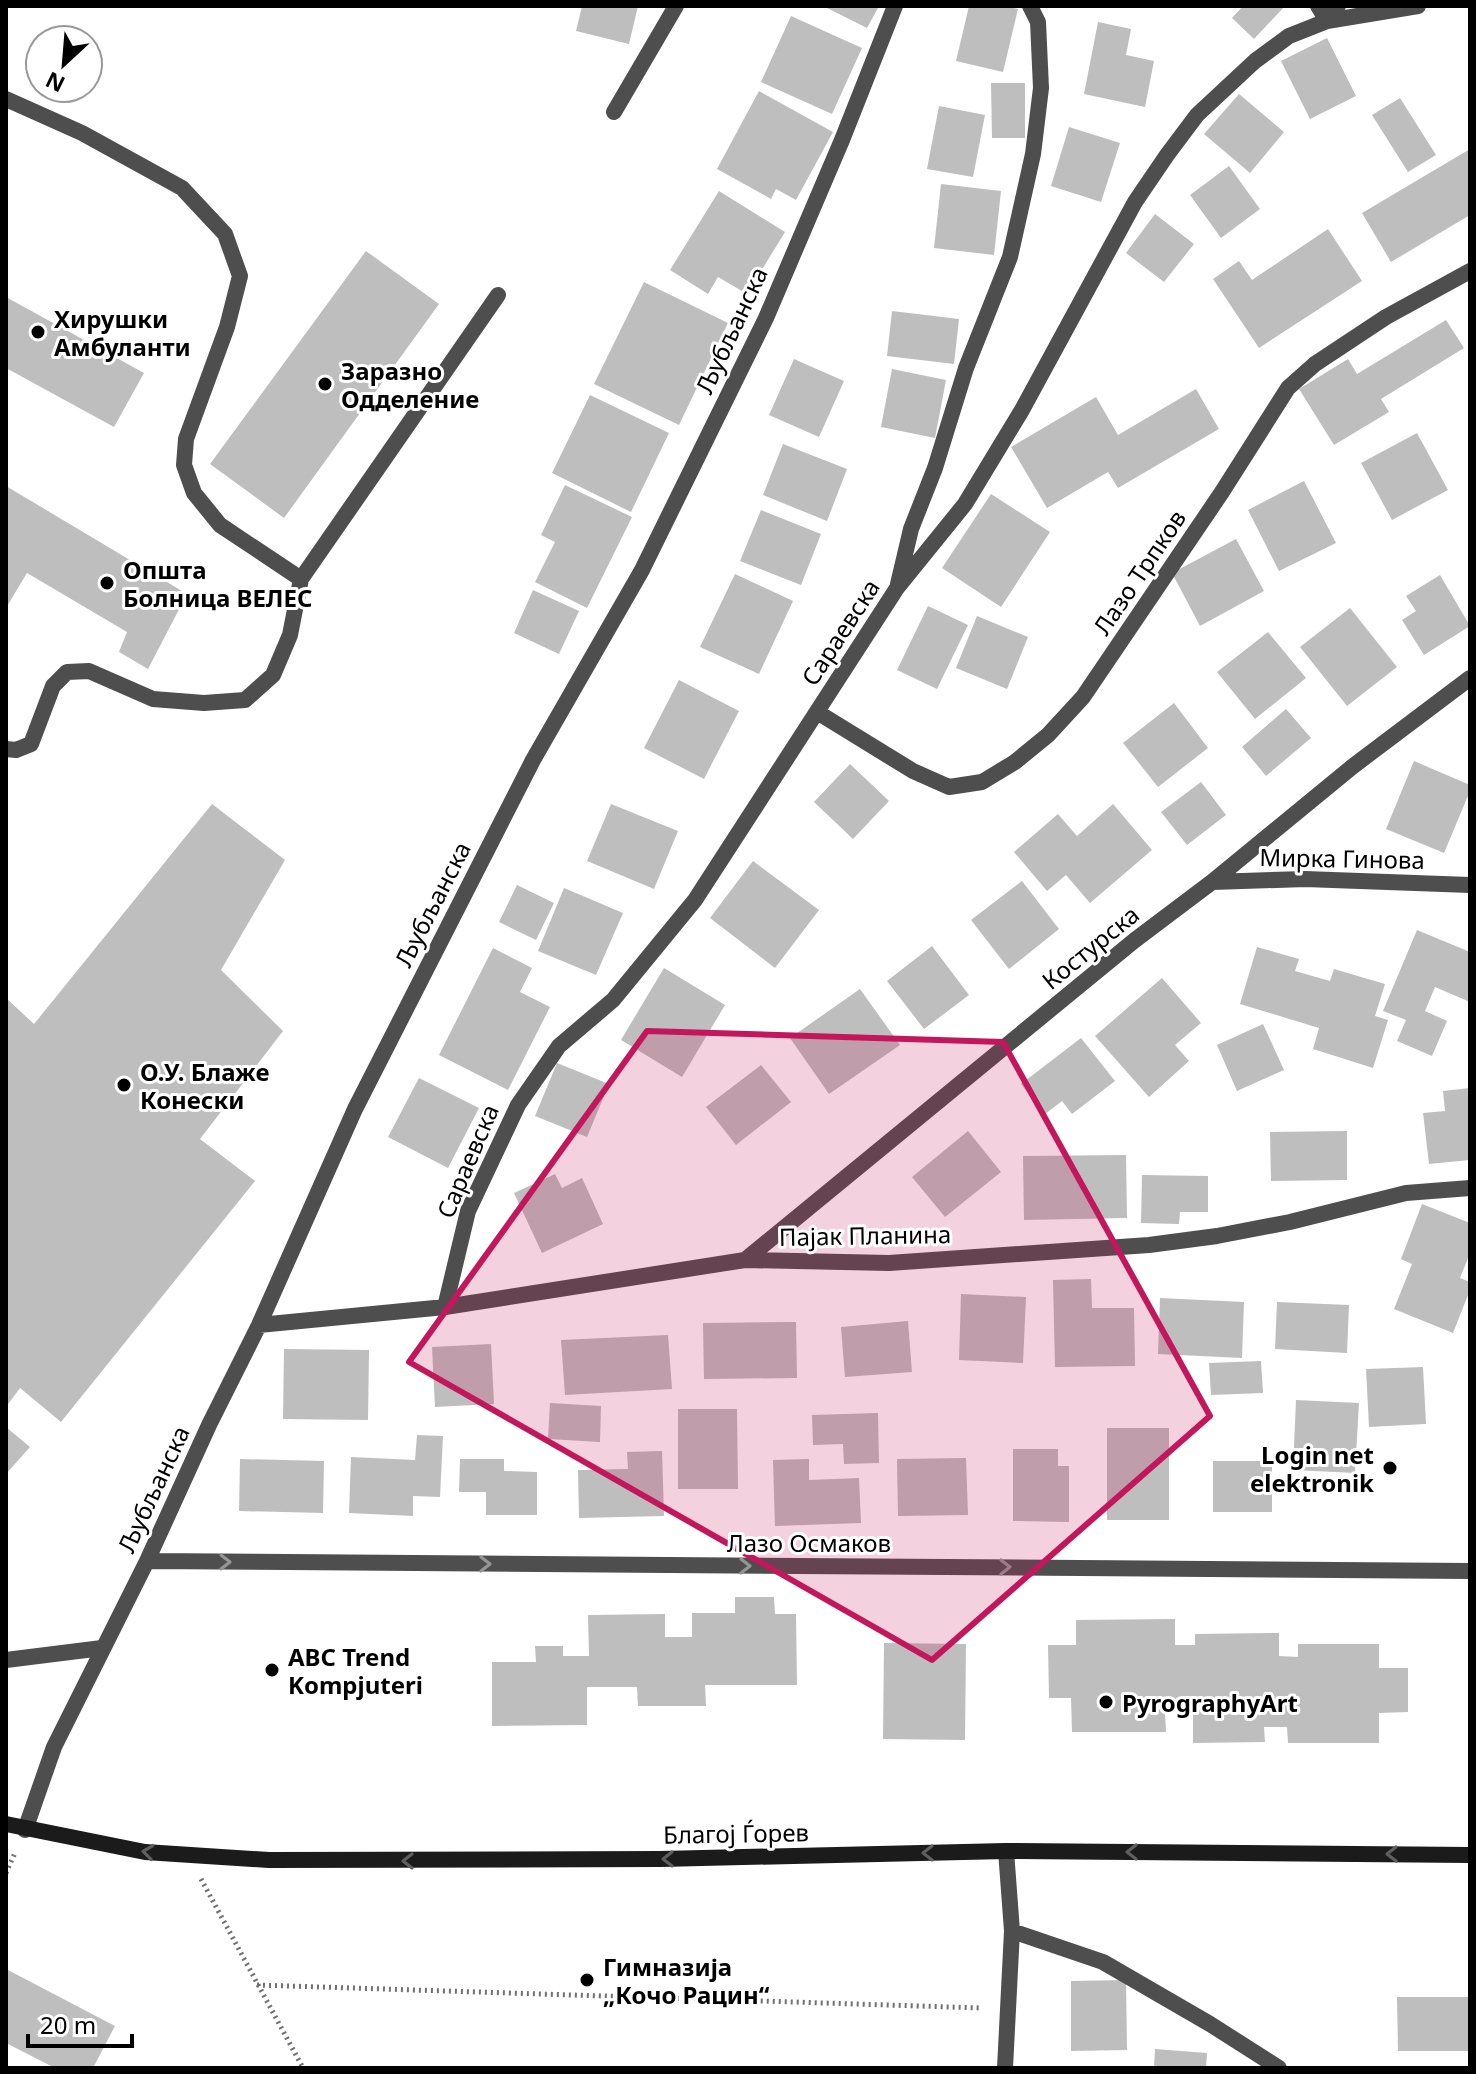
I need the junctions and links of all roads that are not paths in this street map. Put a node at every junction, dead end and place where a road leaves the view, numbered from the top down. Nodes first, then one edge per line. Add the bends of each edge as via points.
1 (676, 6) edge
2 (895, 6) edge
3 (1030, 6) edge
4 (1318, 6) edge
5 (1338, 6) edge
6 (1418, 6) edge
7 (1327, 21) junction
8 (6, 99) edge
9 (614, 112) dead end
10 (1470, 271) edge
11 (498, 295) dead end
12 (301, 579) junction
13 (897, 588) junction
14 (1470, 678) edge
15 (817, 712) junction
16 (6, 749) edge
17 (1212, 882) junction
18 (1470, 885) edge
19 (1470, 1188) edge
20 (745, 1260) junction
21 (445, 1307) junction
22 (259, 1325) junction
23 (147, 1561) junction
24 (1470, 1571) edge
25 (102, 1648) junction
26 (6, 1660) edge
27 (6, 1824) edge
28 (25, 1830) junction
29 (1006, 1851) junction
30 (1470, 1855) edge
31 (1012, 1931) junction
32 (1005, 2068) edge
33 (1279, 2068) edge

1 - 9 street
2 - 22 street, Љубљанска via 766,318 642,570 533,760 355,1109
3 - 13 street via 1038,22 1041,88 1014,242 911,529
4 - 7 street
5 - 7 street
6 - 7 street, Сараевска
7 - 13 street, Сараевска via 1289,36 1197,115 1135,202 965,504
8 - 12 street via 182,188 225,234 240,276 186,439 184,465 194,493 220,525
10 - 15 street, Лазо Трпков via 1386,317 1288,388 1083,697 1015,762 982,782 949,787
11 - 12 street
12 - 16 street via 290,635 273,675 245,700 153,699 89,671 67,672 53,686 31,744
13 - 15 street, Сараевска
14 - 17 street, Костурска
15 - 21 street, Сараевска via 695,900 613,1000 559,1046 518,1105 468,1211
17 - 18 street, Мирка Гинова via 1305,879
17 - 20 street, Костурска
19 - 20 street, Пајак Планина via 1406,1193 1290,1222 1149,1245 889,1263
20 - 21 street, Пајак Планина
21 - 22 street, Пајак Планина
22 - 23 street, Љубљанска
23 -> 24 street, Лазо Осмаков
23 - 25 street, Љубљанска
25 - 26 street
25 - 28 street, Љубљанска via 54,1747
27 - 28 main road, Благој Ѓорев
29 -> 28 main road, Благој Ѓорев via 354,1862 145,1852
30 -> 29 main road, Благој Ѓорев
29 - 31 street
31 - 32 street
31 - 33 street via 1103,1962

